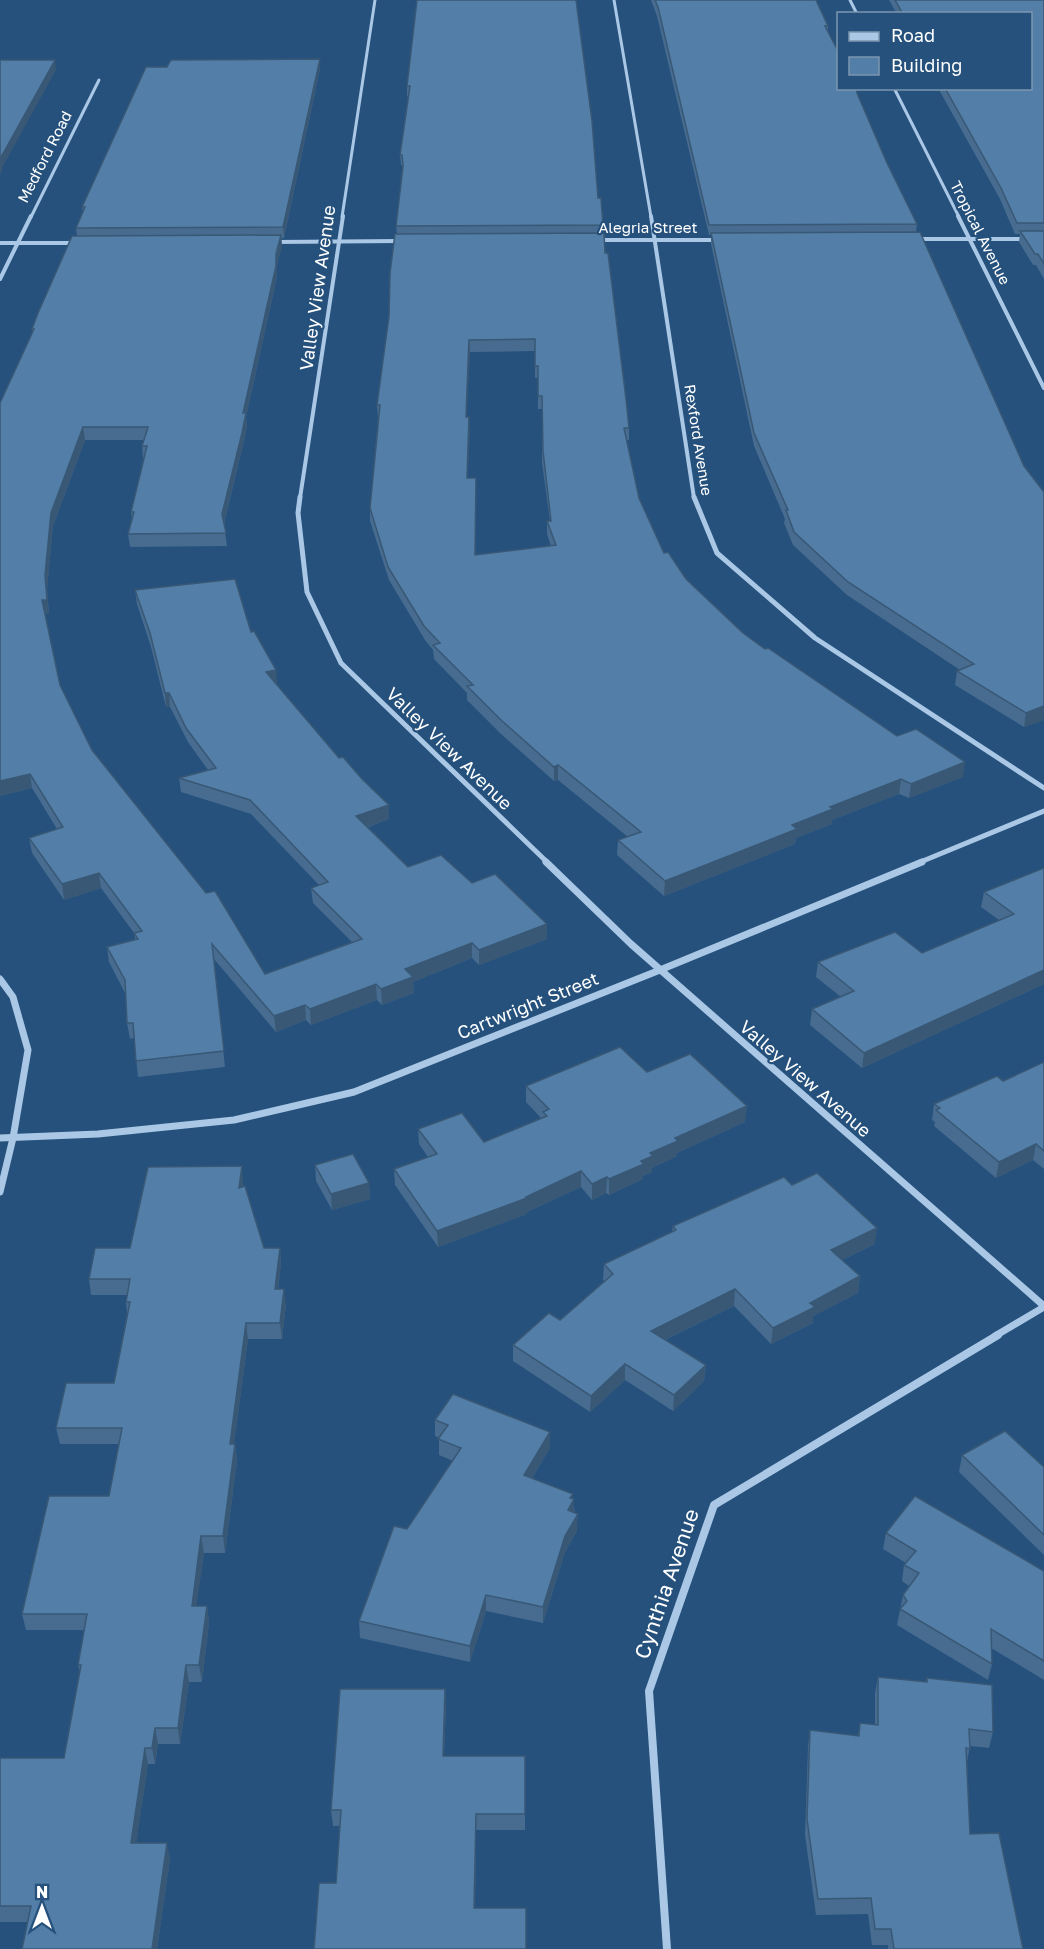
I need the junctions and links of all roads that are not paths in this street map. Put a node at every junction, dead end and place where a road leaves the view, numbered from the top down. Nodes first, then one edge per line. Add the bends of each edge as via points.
1 (375, 0) edge
2 (614, 0) edge
3 (99, 80) dead end
4 (895, 90) edge
5 (1032, 238) edge
6 (910, 239) edge
7 (969, 239) junction
8 (588, 240) edge
9 (655, 240) junction
10 (725, 240) edge
11 (338, 241) junction
12 (404, 241) edge
13 (270, 242) edge
14 (0, 243) edge
15 (17, 243) junction
16 (79, 243) edge
17 (0, 279) edge
18 (1044, 388) edge
19 (1044, 788) edge
20 (1044, 811) edge
21 (660, 970) junction
22 (0, 979) edge
23 (0, 1138) edge
24 (13, 1138) junction
25 (0, 1192) edge
26 (1044, 1306) edge
27 (667, 1949) edge

1 - 11 street, Valley View Avenue
2 - 9 street, Rexford Avenue
3 - 15 street, Medford Road
4 - 7 street, Tropical Avenue
5 - 7 street
6 - 7 street
7 - 18 street, Tropical Avenue
8 - 9 street, Alegria Street
9 - 10 street, Alegria Street
9 - 19 street, Rexford Avenue via 694,500 717,553 815,638
11 - 12 street
11 - 13 street
11 - 21 street, Valley View Avenue via 298,513 306,592 341,663
14 - 15 street
15 - 16 street
15 - 17 street, Medford Road
20 - 21 street, Cartwright Street
21 - 24 street, Cartwright Street via 354,1092 234,1120
21 - 26 street, Valley View Avenue
22 - 24 street via 13,997 28,1050
23 - 24 street, Cartwright Street
24 - 25 street
26 - 27 street, Cynthia Avenue via 714,1505 649,1691

